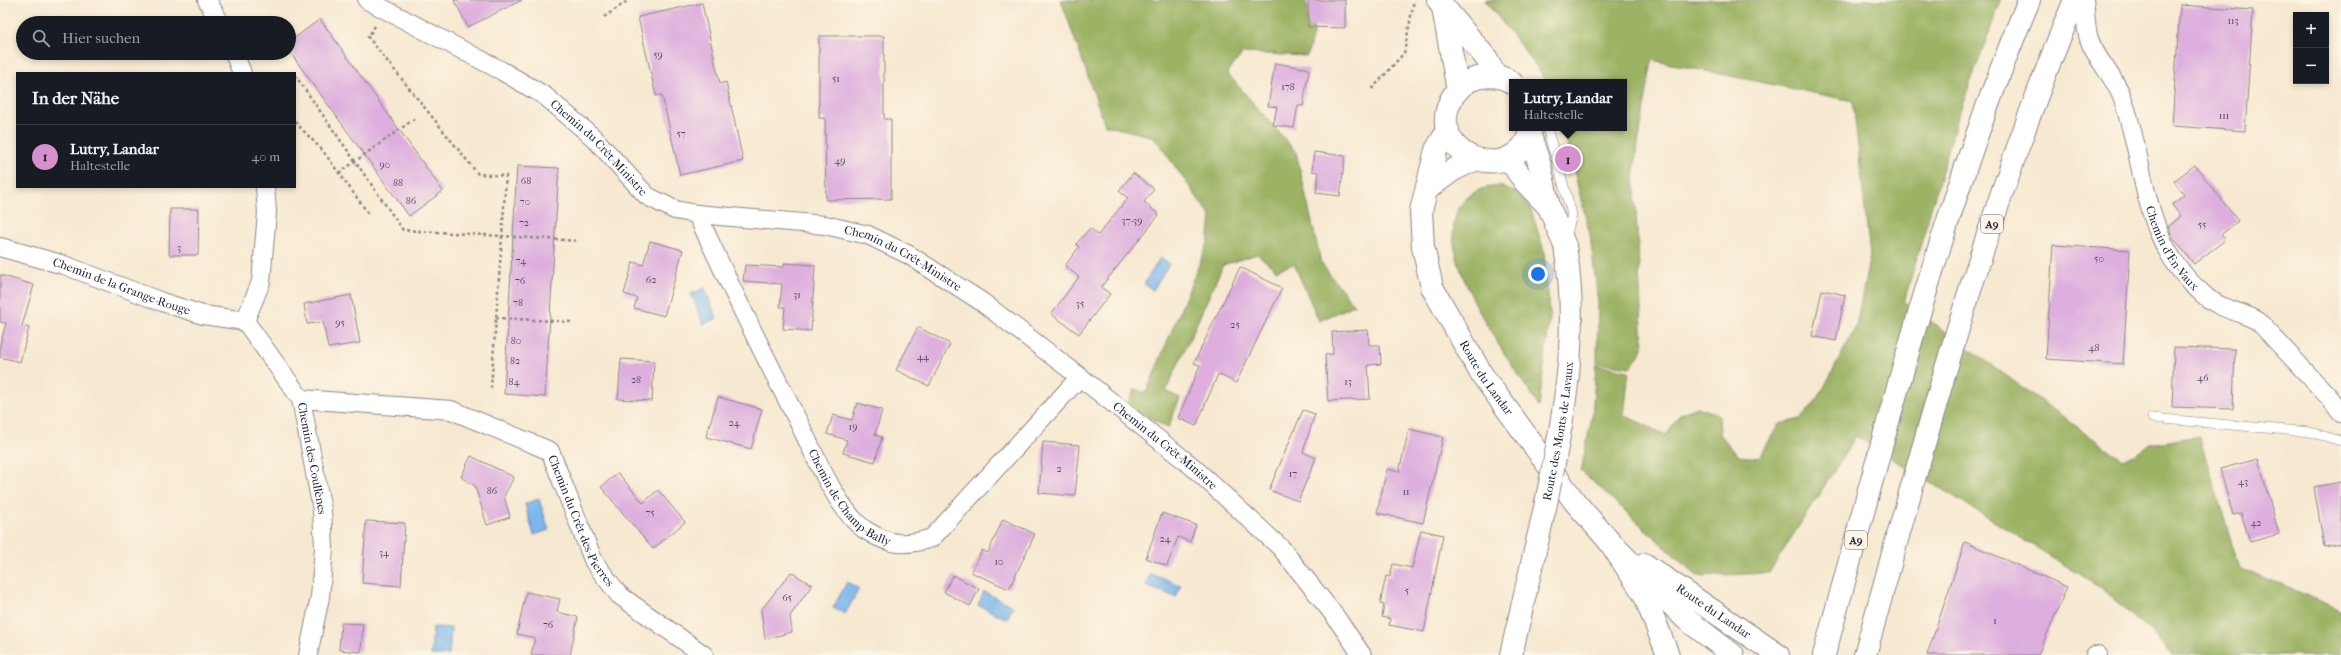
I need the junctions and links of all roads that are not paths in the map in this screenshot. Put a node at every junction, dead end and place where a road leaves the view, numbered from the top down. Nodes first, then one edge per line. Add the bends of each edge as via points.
1 (207, 0) edge
2 (368, 0) edge
3 (2029, 0) edge
4 (2075, 0) edge
5 (2084, 0) edge
6 (1440, 3) edge
7 (216, 16) edge
8 (237, 60) edge
9 (242, 72) edge
10 (1504, 80) edge
11 (1458, 90) junction
12 (1448, 130) junction
13 (1535, 131) edge
14 (1536, 131) edge
15 (1536, 131) edge
16 (1508, 158) junction
17 (1474, 160) junction
18 (264, 188) edge
19 (1428, 189) junction
20 (1549, 207) junction
21 (698, 214) junction
22 (1565, 246) junction
23 (0, 247) edge
24 (245, 321) junction
25 (1080, 377) junction
26 (301, 399) junction
27 (2341, 413) edge
28 (2152, 418) dead end
29 (2341, 441) edge
30 (1609, 541) junction
31 (1757, 648) edge
32 (308, 655) edge
33 (704, 655) edge
34 (1362, 655) edge
35 (1511, 655) edge
36 (1668, 655) edge
37 (1732, 655) edge
38 (1778, 655) edge
39 (1824, 655) edge
40 (1865, 655) edge
41 (2095, 655) edge
42 (2098, 655) edge

1 - 7 street
2 - 21 street, Chemin du Crêt-Ministre via 545,96 594,138 647,196 675,210
3 - 39 main road, A9 via 1958,188 1922,302
4 - 40 main road, A9 via 2007,180 1926,436
5 - 27 street, Chemin d'En-Vaux via 2089,39 2122,96 2155,226 2171,260 2204,295 2223,308 2258,321
6 - 10 main road
6 - 11 main road
8 - 9 street
10 - 11 main road via 1482,76 1469,81
11 - 12 main road via 1448,109
12 - 17 main road via 1453,143 1462,153
12 - 19 main road, Route du Landar via 1436,150
13 - 16 main road
14 - 22 lane via 1564,186 1572,214
15 - 20 main road, Route des Monts de Lavaux via 1540,166
16 - 17 main road via 1491,162
16 - 20 main road, Route des Monts de Lavaux via 1524,181
17 - 19 main road via 1453,170
18 - 24 street via 267,212 261,282
19 - 30 main road, Route du Landar via 1421,211 1423,246 1432,287 1482,375 1575,502
20 - 22 main road, Route des Monts de Lavaux
21 - 25 street, Chemin du Crêt-Ministre via 825,225 868,235 909,255 982,302
21 - 25 street, Chemin de Champ-Bally via 734,296 838,499 866,530 891,543 912,544 932,538
22 - 35 main road, Route des Monts de Lavaux, bridge via 1572,329 1565,409
23 - 24 street, Chemin de la Grange-Rouge via 64,265 203,315
24 - 26 street, Chemin des Coullènes
25 - 34 street, Chemin du Crêt-Ministre via 1193,467 1281,548 1335,616
26 - 32 street, Chemin des Coullènes via 322,510 324,548 320,597
26 - 33 street, Chemin du Crêt-des-Pierres via 451,410 550,452 594,562 619,595
28 - 29 lane via 2310,432
30 - 31 main road, Route du Landar
30 - 36 main road via 1644,594
30 - 37 main road, Route du Landar via 1686,619
31 - 37 main road via 1748,653
31 - 38 main road, Route du Landar
41 - 42 street

